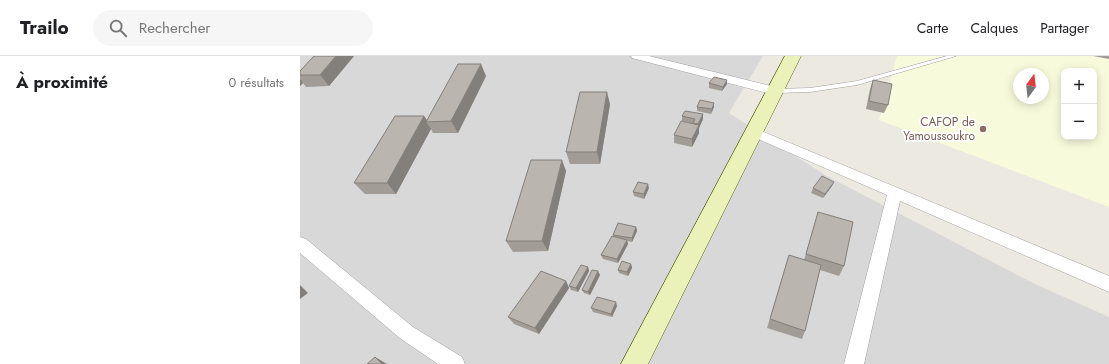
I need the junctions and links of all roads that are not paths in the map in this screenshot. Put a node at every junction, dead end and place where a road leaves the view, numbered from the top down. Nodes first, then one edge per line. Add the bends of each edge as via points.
1 (636, 56) edge
2 (793, 56) edge
3 (953, 56) edge
4 (775, 91) junction
5 (754, 132) junction
6 (895, 193) junction
7 (300, 244) edge
8 (1109, 284) edge
9 (455, 364) edge
10 (634, 364) edge
11 (854, 364) edge

1 - 4 street
2 - 4 street
3 - 4 lane via 857,82 810,90
4 - 5 street
5 - 6 street
5 - 10 street
6 - 8 street
6 - 11 street
7 - 9 street via 407,334

